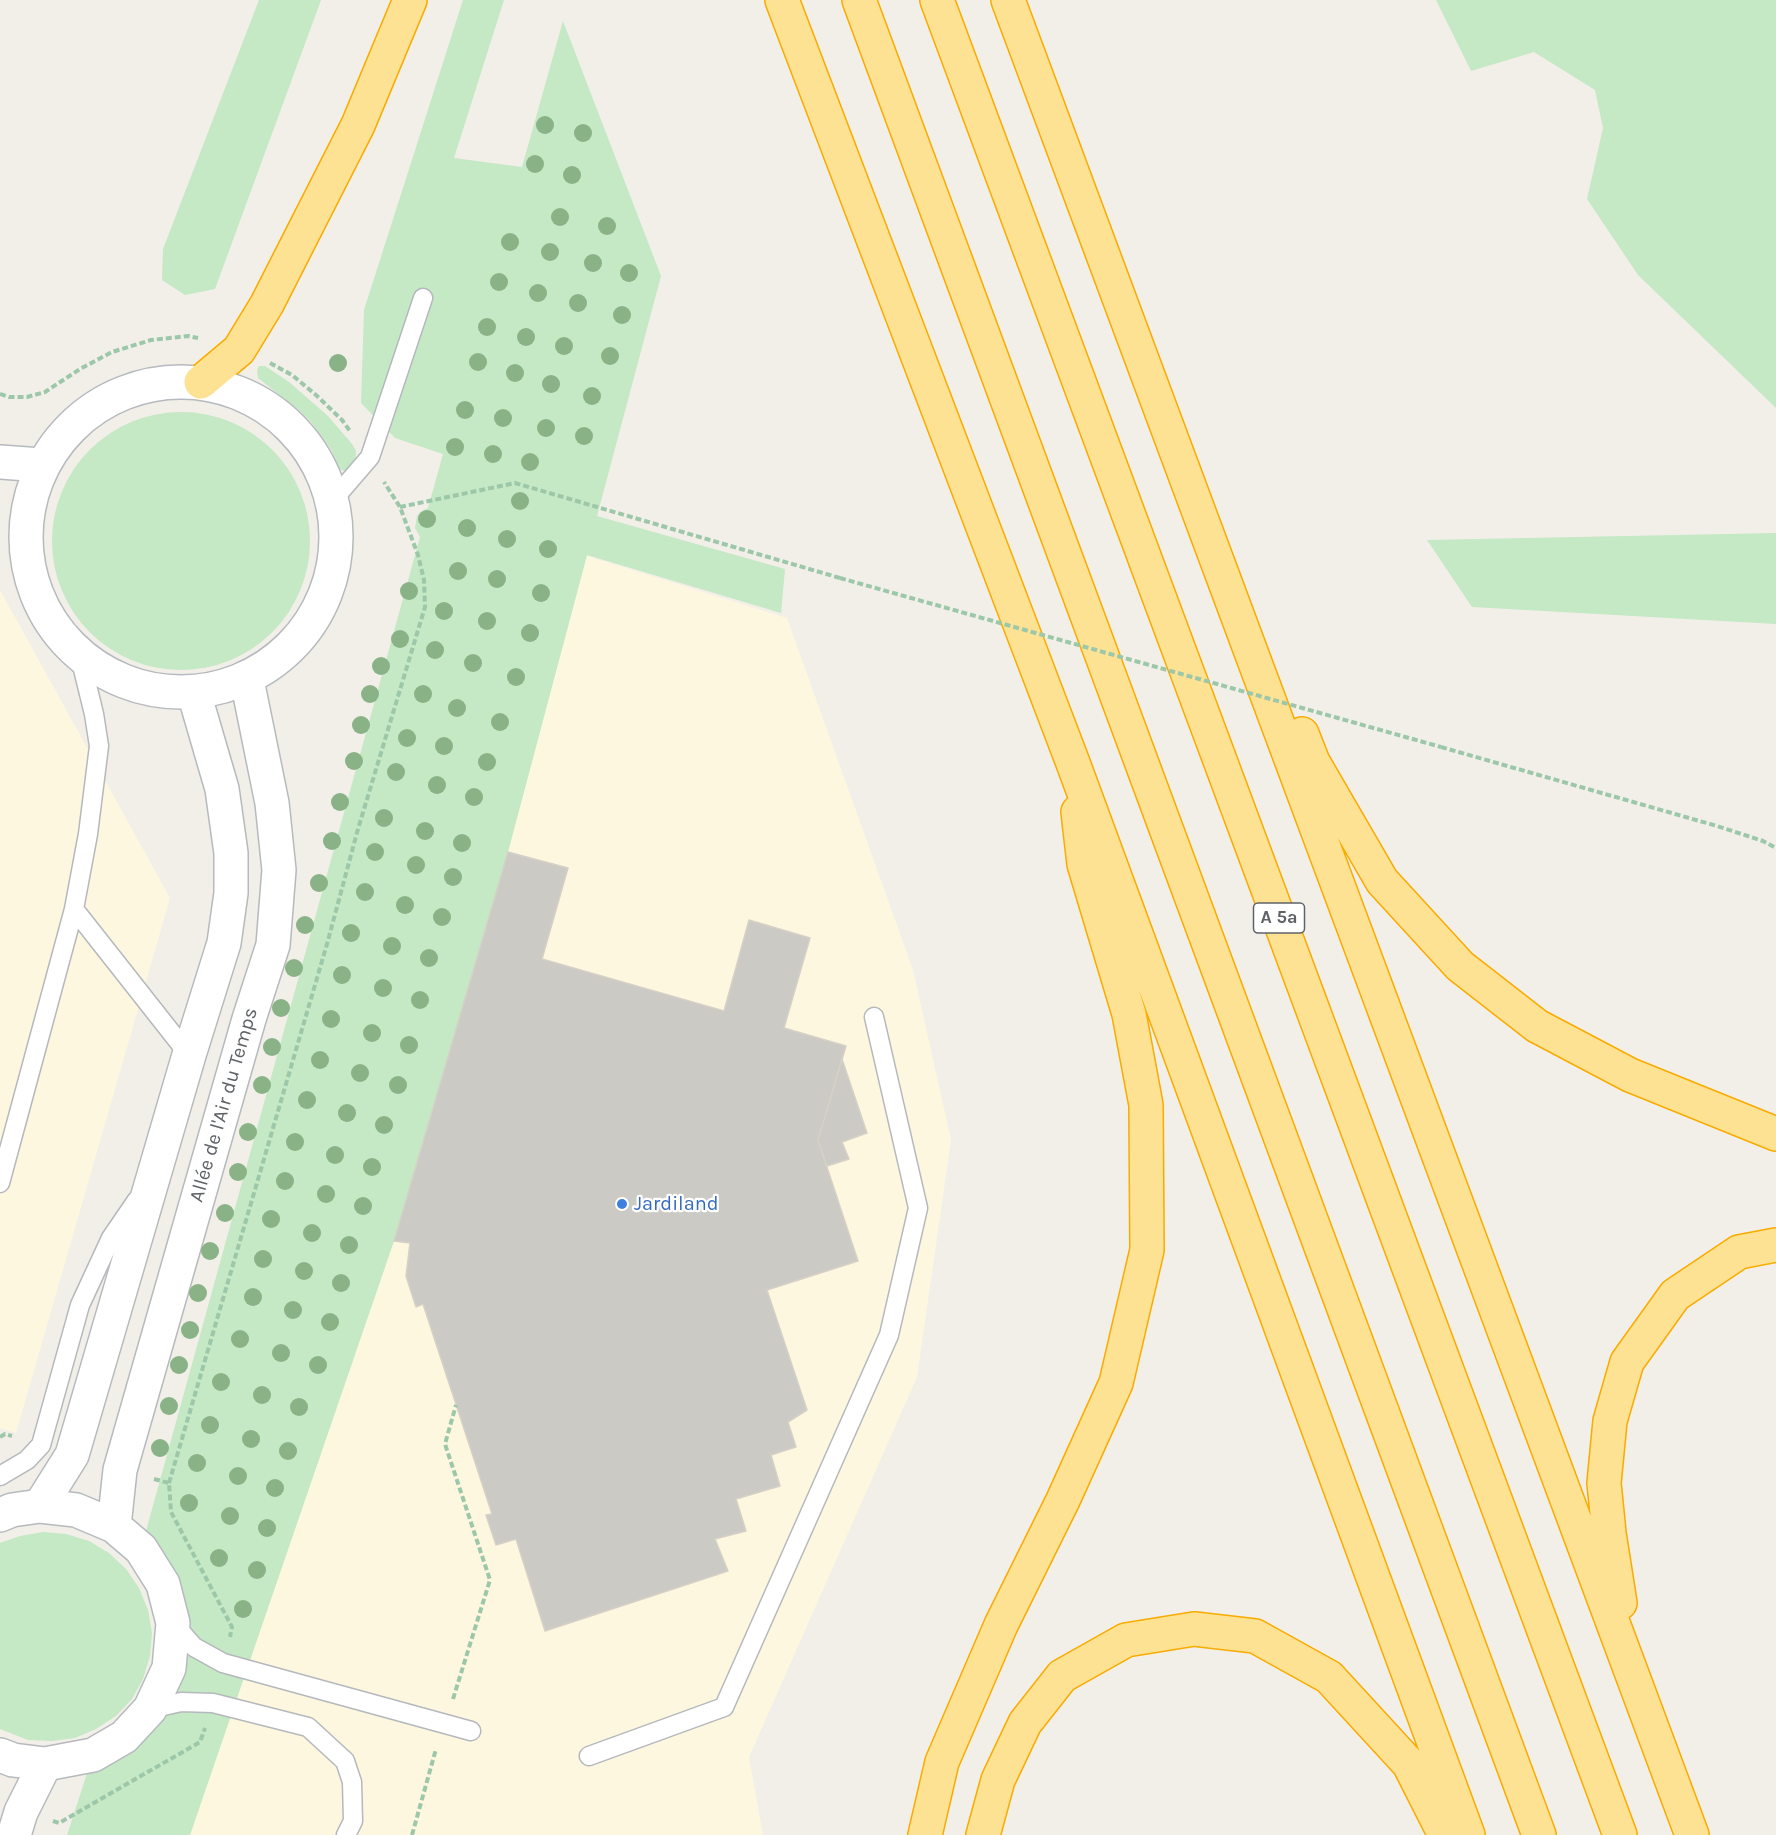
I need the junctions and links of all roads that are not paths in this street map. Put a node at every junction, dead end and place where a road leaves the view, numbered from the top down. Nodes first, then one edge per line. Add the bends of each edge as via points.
1 (410, 0) edge
2 (782, 0) edge
3 (859, 0) edge
4 (937, 0) edge
5 (1008, 0) edge
6 (423, 298) dead end
7 (201, 382) junction
8 (0, 462) edge
9 (41, 465) junction
10 (333, 500) junction
11 (12, 522) edge
12 (1250, 652) junction
13 (80, 657) junction
14 (247, 680) junction
15 (194, 693) junction
16 (1073, 763) junction
17 (74, 909) junction
18 (874, 1017) dead end
19 (189, 1055) junction
20 (1776, 1134) edge
21 (157, 1171) junction
22 (0, 1183) edge
23 (1776, 1245) edge
24 (0, 1476) edge
25 (40, 1506) junction
26 (0, 1515) edge
27 (114, 1526) junction
28 (173, 1623) junction
29 (1627, 1662) junction
30 (150, 1709) junction
31 (471, 1731) dead end
32 (0, 1755) edge
33 (589, 1756) dead end
34 (45, 1764) junction
35 (14, 1835) edge
36 (346, 1835) edge
37 (925, 1835) edge
38 (983, 1835) edge
39 (1445, 1835) edge
40 (1468, 1835) edge
41 (1539, 1835) edge
42 (1620, 1835) edge
43 (1692, 1835) edge

1 - 7 highway via 358,125 267,304 238,350
2 - 16 highway
3 - 41 highway
4 - 42 highway, A 5a
5 - 12 highway
6 - 10 lane via 370,457
7 - 9 street via 153,383 108,399 69,427
7 - 10 street via 246,395 285,421 315,457
8 - 9 street
9 - 11 street
10 - 14 street via 337,554 322,605 291,649
11 - 13 street via 48,620
12 - 20 highway via 1293,710 1313,762 1382,881 1460,966 1537,1026 1630,1075
12 - 29 highway
13 - 15 street via 134,686
13 - 17 lane via 99,746
14 - 15 street
14 - 27 street, Allée de l'Air du Temps via 272,803 279,870 273,945 120,1470
15 - 19 street via 222,789 231,853 231,893 224,943
16 - 37 highway via 1084,864 1129,1014 1146,1105 1147,1250 1116,1383 1001,1625 942,1762
16 - 40 highway
17 - 19 lane
17 - 22 lane
18 - 33 lane via 918,1208 889,1335 724,1707
19 - 21 street
21 - 24 lane via 111,1238 80,1305 40,1445 27,1460
21 - 25 street via 72,1455
23 - 29 highway via 1740,1252 1676,1295 1627,1362 1610,1421 1604,1482
25 - 26 street
25 - 27 street via 76,1509
27 - 28 street via 141,1549 163,1584
28 - 30 street via 169,1668
28 - 31 lane via 194,1647 223,1663
29 - 43 highway
30 - 34 street via 124,1737 93,1755
30 - 36 lane via 181,1702 213,1703 308,1727 345,1761 352,1782 353,1821
32 - 34 street via 13,1761
34 - 35 street
38 - 39 highway via 998,1780 1025,1723 1062,1676 1126,1640 1194,1629 1255,1636 1329,1677 1409,1764

